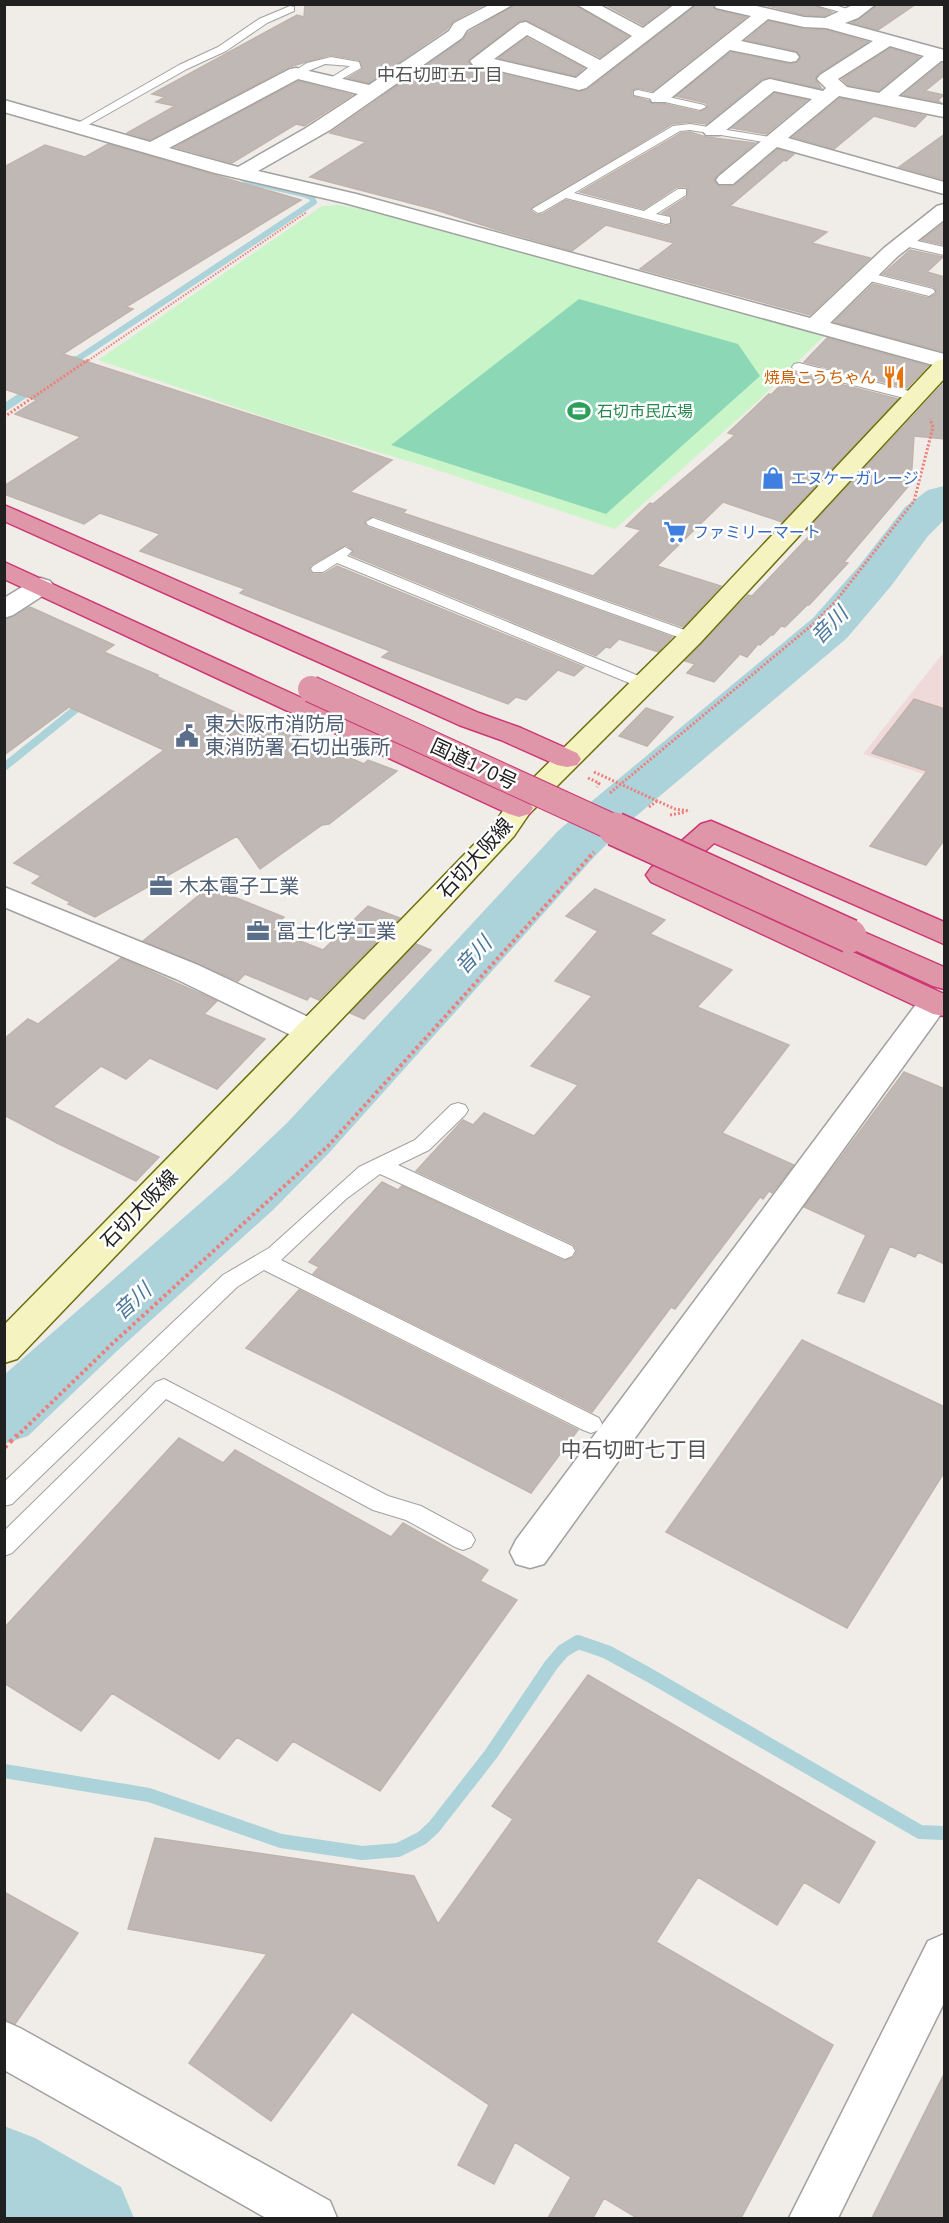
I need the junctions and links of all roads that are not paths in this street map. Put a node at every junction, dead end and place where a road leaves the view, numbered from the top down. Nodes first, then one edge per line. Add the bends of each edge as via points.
1 (506, 4) edge
2 (584, 4) edge
3 (687, 4) edge
4 (722, 4) edge
5 (817, 4) edge
6 (290, 9) dead end
7 (861, 9) edge
8 (757, 10) edge
9 (827, 23) junction
10 (645, 36) junction
11 (887, 40) junction
12 (727, 44) junction
13 (941, 55) edge
14 (790, 57) dead end
15 (601, 68) junction
16 (296, 73) junction
17 (333, 81) junction
18 (374, 92) junction
19 (638, 93) dead end
20 (831, 93) junction
21 (659, 98) junction
22 (882, 99) junction
23 (4, 106) edge
24 (700, 107) dead end
25 (945, 111) edge
26 (77, 127) junction
27 (713, 131) junction
28 (776, 141) junction
29 (152, 149) junction
30 (243, 172) junction
31 (726, 180) dead end
32 (945, 188) edge
33 (682, 192) dead end
34 (565, 194) junction
35 (538, 209) dead end
36 (945, 210) edge
37 (646, 215) junction
38 (666, 220) dead end
39 (904, 242) junction
40 (945, 251) edge
41 (866, 276) junction
42 (929, 292) dead end
43 (815, 325) junction
44 (945, 364) edge
45 (800, 367) dead end
46 (919, 394) junction
47 (4, 512) edge
48 (374, 522) dead end
49 (4, 528) edge
50 (4, 548) edge
51 (4, 569) edge
52 (318, 569) dead end
53 (41, 586) junction
54 (4, 610) edge
55 (691, 638) junction
56 (320, 682) junction
57 (645, 684) junction
58 (567, 759) junction
59 (519, 808) junction
60 (4, 896) edge
61 (858, 927) junction
62 (945, 934) edge
63 (945, 954) edge
64 (941, 996) edge
65 (310, 1031) junction
66 (458, 1110) dead end
67 (380, 1165) junction
68 (565, 1251) dead end
69 (264, 1262) junction
70 (4, 1349) edge
71 (591, 1424) dead end
72 (4, 1497) edge
73 (463, 1540) dead end
74 (4, 1546) edge
75 (530, 1552) dead end
76 (945, 1956) edge
77 (4, 2044) edge
78 (313, 2218) edge
79 (813, 2218) edge

1 - 18 street via 460,27 456,34
2 - 10 street
3 - 10 street
4 - 8 street
5 - 7 lane
6 - 26 lane
7 - 9 street
8 - 9 street via 804,22
8 - 12 street
9 - 11 street
10 - 15 street
11 - 13 street
11 - 20 street via 826,79 838,87
12 - 14 street
12 - 21 street
13 - 22 street
15 - 15 street via 579,84 479,61 526,27
16 - 17 street
16 - 17 lane via 320,60 334,58 355,64 356,68
16 - 29 street
17 - 18 street
18 - 30 street
19 - 21 lane
20 - 22 street
20 - 27 street via 770,85
20 - 28 street
21 - 24 lane
22 - 25 street
23 - 26 street
26 - 29 street
27 - 28 lane
27 - 34 lane via 677,128
28 - 31 street
28 - 32 street
29 - 30 street
30 - 43 street
33 - 37 lane
34 - 35 lane
34 - 37 lane
36 - 39 street
37 - 38 lane
39 - 40 lane
39 - 41 street
41 - 42 lane
41 - 43 street
43 - 44 street
44 - 46 main road, 石切大阪線
45 - 46 lane
46 - 55 main road, 石切大阪線
47 - 58 highway via 436,705
48 - 55 lane
49 - 56 highway, 国道170号
50 - 56 highway, 国道170号
51 - 53 highway
52 - 57 lane via 342,553
53 - 54 street
53 - 59 highway
55 - 57 main road, 石切大阪線
56 - 61 highway, 国道170号, bridge
57 - 58 main road, 石切大阪線
58 - 59 main road, 石切大阪線
59 - 65 main road, 石切大阪線 via 504,830
60 - 65 street via 186,972
61 - 63 highway, 国道170号
61 - 64 highway, 国道170号
62 - 64 highway via 711,830 661,875
64 - 75 street
65 - 70 main road, 石切大阪線
66 - 67 lane via 422,1145
67 - 68 lane
67 - 69 lane via 339,1194
69 - 71 lane
69 - 72 lane via 230,1281
73 - 74 lane via 413,1513 381,1503 164,1388
76 - 79 street
77 - 78 street

